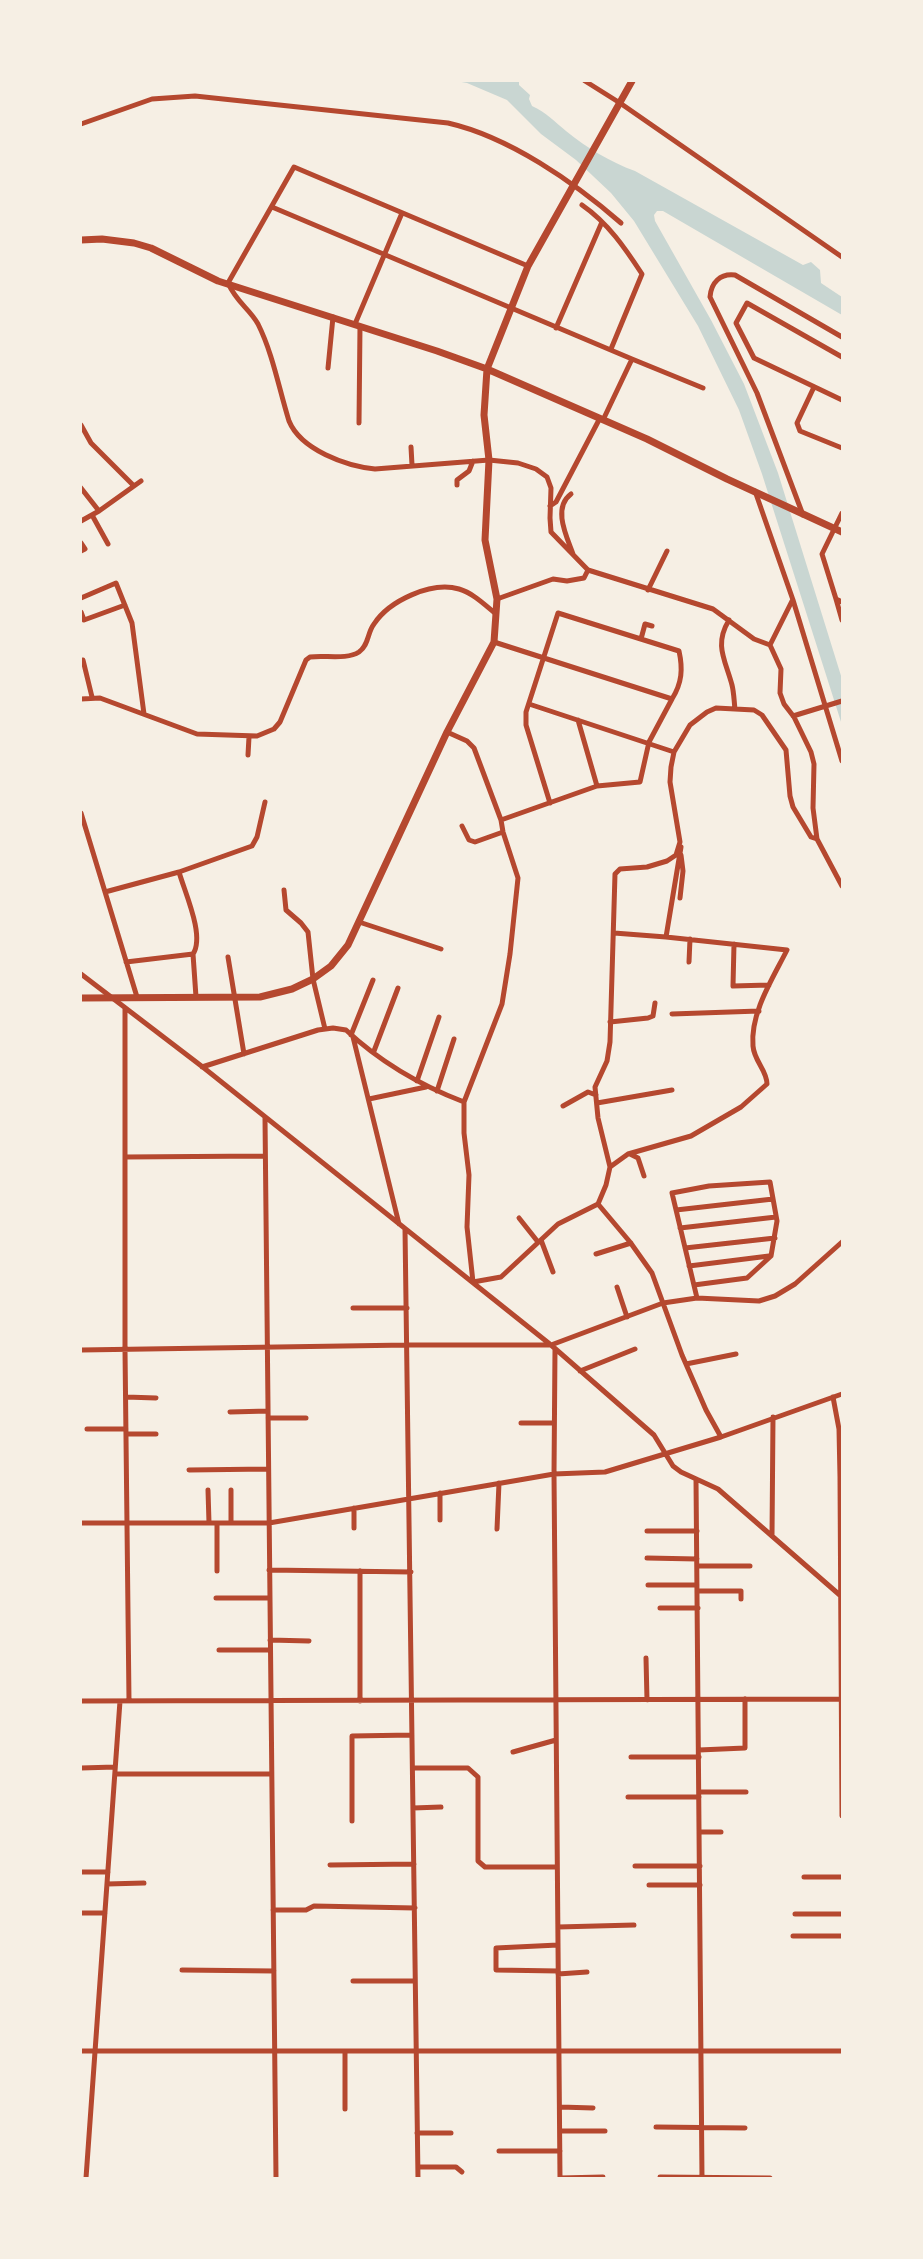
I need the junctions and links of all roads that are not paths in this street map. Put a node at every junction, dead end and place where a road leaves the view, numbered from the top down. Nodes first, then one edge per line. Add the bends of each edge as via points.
1 (585, 81) edge
2 (632, 81) edge
3 (620, 103) junction
4 (81, 124) edge
5 (575, 183) junction
6 (582, 205) dead end
7 (272, 207) junction
8 (402, 213) junction
9 (602, 222) junction
10 (621, 223) dead end
11 (81, 240) edge
12 (384, 255) junction
13 (842, 257) edge
14 (528, 266) junction
15 (228, 283) junction
16 (511, 307) junction
17 (333, 317) junction
18 (358, 325) junction
19 (556, 328) junction
20 (842, 337) edge
21 (611, 350) junction
22 (842, 357) edge
23 (632, 359) junction
24 (328, 368) dead end
25 (487, 369) junction
26 (814, 387) junction
27 (703, 388) dead end
28 (842, 400) edge
29 (601, 419) junction
30 (359, 423) dead end
31 (81, 424) edge
32 (411, 447) dead end
33 (842, 448) edge
34 (489, 460) junction
35 (473, 461) junction
36 (412, 465) junction
37 (141, 481) dead end
38 (457, 485) dead end
39 (134, 486) junction
40 (81, 488) edge
41 (755, 491) junction
42 (571, 494) dead end
43 (550, 506) junction
44 (99, 511) junction
45 (842, 513) edge
46 (801, 514) junction
47 (92, 515) junction
48 (81, 521) edge
49 (838, 530) edge
50 (81, 543) edge
51 (108, 544) dead end
52 (81, 551) edge
53 (667, 551) dead end
54 (573, 556) junction
55 (588, 570) junction
56 (648, 590) junction
57 (81, 598) edge
58 (497, 598) junction
59 (836, 599) junction
60 (793, 600) junction
61 (842, 602) edge
62 (125, 605) junction
63 (81, 612) edge
64 (496, 614) junction
65 (729, 620) junction
66 (842, 620) edge
67 (652, 626) dead end
68 (641, 639) junction
69 (494, 642) junction
70 (770, 645) junction
71 (544, 658) junction
72 (83, 660) dead end
73 (92, 697) junction
74 (81, 699) edge
75 (672, 699) junction
76 (842, 701) edge
77 (529, 704) junction
78 (827, 705) junction
79 (735, 709) junction
80 (144, 714) junction
81 (793, 716) junction
82 (578, 720) junction
83 (447, 732) junction
84 (249, 737) junction
85 (649, 742) junction
86 (674, 752) junction
87 (248, 755) dead end
88 (842, 761) edge
89 (597, 786) junction
90 (265, 802) dead end
91 (550, 803) junction
92 (81, 813) edge
93 (501, 820) junction
94 (462, 826) dead end
95 (503, 832) junction
96 (817, 839) junction
97 (680, 842) junction
98 (681, 854) junction
99 (178, 872) junction
100 (841, 879) edge
101 (842, 886) edge
102 (284, 890) dead end
103 (105, 892) junction
104 (680, 898) dead end
105 (359, 922) junction
106 (614, 933) junction
107 (666, 937) junction
108 (690, 939) junction
109 (734, 944) junction
110 (441, 949) dead end
111 (193, 954) junction
112 (228, 957) dead end
113 (126, 962) junction
114 (689, 962) dead end
115 (81, 974) edge
116 (313, 979) junction
117 (373, 980) dead end
118 (769, 985) junction
119 (398, 988) dead end
120 (110, 997) junction
121 (137, 997) junction
122 (196, 997) junction
123 (234, 997) junction
124 (81, 998) edge
125 (655, 1003) dead end
126 (125, 1008) junction
127 (759, 1011) junction
128 (672, 1014) dead end
129 (439, 1017) dead end
130 (610, 1022) junction
131 (325, 1029) junction
132 (352, 1036) junction
133 (454, 1039) dead end
134 (374, 1051) junction
135 (244, 1054) junction
136 (202, 1067) junction
137 (417, 1081) junction
138 (427, 1086) junction
139 (672, 1090) dead end
140 (437, 1091) junction
141 (596, 1095) junction
142 (369, 1099) junction
143 (464, 1102) junction
144 (597, 1102) junction
145 (563, 1106) dead end
146 (265, 1118) junction
147 (630, 1154) junction
148 (265, 1156) junction
149 (125, 1157) junction
150 (610, 1167) junction
151 (644, 1176) dead end
152 (773, 1199) junction
153 (598, 1204) junction
154 (676, 1210) junction
155 (777, 1217) junction
156 (519, 1218) dead end
157 (399, 1224) junction
158 (680, 1228) junction
159 (405, 1229) junction
160 (775, 1238) junction
161 (539, 1241) junction
162 (842, 1242) edge
163 (631, 1243) junction
164 (685, 1248) junction
165 (596, 1254) dead end
166 (771, 1256) junction
167 (689, 1266) junction
168 (554, 1272) dead end
169 (473, 1282) junction
170 (694, 1285) junction
171 (616, 1287) dead end
172 (697, 1298) junction
173 (663, 1303) junction
174 (353, 1308) dead end
175 (407, 1308) junction
176 (627, 1317) junction
177 (408, 1345) junction
178 (553, 1347) junction
179 (267, 1348) junction
180 (635, 1349) dead end
181 (81, 1350) edge
182 (125, 1350) junction
183 (736, 1354) dead end
184 (686, 1364) junction
185 (580, 1371) junction
186 (842, 1394) edge
187 (126, 1397) junction
188 (833, 1397) junction
189 (156, 1398) dead end
190 (230, 1412) dead end
191 (268, 1415) junction
192 (773, 1417) junction
193 (306, 1418) dead end
194 (521, 1423) dead end
195 (554, 1423) junction
196 (87, 1429) dead end
197 (126, 1431) junction
198 (156, 1434) dead end
199 (841, 1436) edge
200 (721, 1437) junction
201 (667, 1453) junction
202 (268, 1469) junction
203 (189, 1470) dead end
204 (554, 1474) junction
205 (696, 1479) junction
206 (499, 1483) junction
207 (208, 1490) dead end
208 (231, 1490) dead end
209 (440, 1493) junction
210 (410, 1498) junction
211 (354, 1508) junction
212 (440, 1520) dead end
213 (81, 1522) edge
214 (127, 1523) junction
215 (209, 1523) junction
216 (217, 1523) junction
217 (231, 1523) junction
218 (269, 1523) junction
219 (354, 1528) dead end
220 (497, 1529) dead end
221 (647, 1531) dead end
222 (697, 1531) junction
223 (772, 1536) junction
224 (841, 1547) edge
225 (647, 1558) dead end
226 (697, 1559) junction
227 (697, 1566) junction
228 (750, 1566) dead end
229 (269, 1570) junction
230 (217, 1571) dead end
231 (360, 1571) junction
232 (411, 1572) junction
233 (648, 1585) dead end
234 (697, 1588) junction
235 (841, 1596) edge
236 (216, 1598) dead end
237 (270, 1598) junction
238 (741, 1599) dead end
239 (660, 1608) dead end
240 (698, 1608) junction
241 (841, 1633) edge
242 (270, 1640) junction
243 (309, 1641) dead end
244 (219, 1650) dead end
245 (270, 1650) junction
246 (646, 1658) dead end
247 (699, 1699) junction
248 (746, 1699) junction
249 (842, 1699) edge
250 (270, 1700) junction
251 (555, 1700) junction
252 (647, 1700) junction
253 (81, 1701) edge
254 (120, 1701) junction
255 (129, 1701) junction
256 (360, 1701) junction
257 (412, 1701) junction
258 (412, 1735) junction
259 (556, 1740) junction
260 (699, 1750) junction
261 (513, 1752) dead end
262 (631, 1757) dead end
263 (699, 1757) junction
264 (81, 1768) edge
265 (413, 1768) junction
266 (115, 1770) junction
267 (271, 1774) junction
268 (746, 1792) dead end
269 (699, 1794) junction
270 (628, 1797) dead end
271 (441, 1807) dead end
272 (413, 1808) junction
273 (842, 1816) edge
274 (352, 1821) dead end
275 (699, 1832) junction
276 (721, 1832) dead end
277 (414, 1864) junction
278 (330, 1865) dead end
279 (635, 1866) dead end
280 (700, 1866) junction
281 (557, 1867) junction
282 (81, 1872) edge
283 (108, 1872) junction
284 (804, 1877) dead end
285 (842, 1877) edge
286 (144, 1883) dead end
287 (107, 1884) junction
288 (649, 1885) dead end
289 (700, 1885) junction
290 (415, 1908) junction
291 (273, 1910) junction
292 (105, 1912) junction
293 (81, 1913) edge
294 (795, 1914) dead end
295 (842, 1914) edge
296 (634, 1925) dead end
297 (558, 1927) junction
298 (793, 1936) dead end
299 (842, 1936) edge
300 (558, 1945) junction
301 (182, 1970) dead end
302 (274, 1971) junction
303 (558, 1972) junction
304 (587, 1972) dead end
305 (416, 1981) junction
306 (353, 1982) dead end
307 (81, 2051) edge
308 (95, 2051) junction
309 (275, 2051) junction
310 (345, 2051) junction
311 (416, 2051) junction
312 (559, 2051) junction
313 (701, 2051) junction
314 (842, 2051) edge
315 (560, 2108) junction
316 (593, 2108) dead end
317 (345, 2109) dead end
318 (656, 2127) dead end
319 (702, 2127) junction
320 (745, 2128) dead end
321 (560, 2131) junction
322 (605, 2131) dead end
323 (417, 2133) junction
324 (451, 2133) dead end
325 (499, 2151) dead end
326 (560, 2151) junction
327 (417, 2167) junction
328 (462, 2172) dead end
329 (603, 2177) edge
330 (660, 2177) edge
331 (86, 2178) edge
332 (276, 2178) edge
333 (418, 2178) edge
334 (560, 2178) edge
335 (702, 2178) edge
336 (770, 2178) edge

1 - 3 street
2 - 3 street
3 - 5 street
3 - 13 street
4 - 5 street via 152,99 195,96 402,117 473,129
5 - 10 street
5 - 14 street
6 - 9 street
7 - 8 street via 294,167
7 - 12 street
7 - 15 street
8 - 12 street
8 - 14 street
9 - 19 street
9 - 21 street via 642,274
11 - 15 street via 134,243
12 - 16 street
12 - 18 street
14 - 16 street
15 - 17 street
15 - 36 street via 234,297 257,322 293,432 300,440 357,467
16 - 19 street
16 - 25 street
17 - 18 street
17 - 24 street
18 - 25 street
18 - 30 street
19 - 21 street
20 - 46 street via 735,275 720,277 710,289 710,297 756,393
21 - 23 street
22 - 26 street via 747,303 736,323 754,358
23 - 27 street
23 - 29 street
25 - 29 street
25 - 34 street via 484,415
26 - 28 street
26 - 33 street via 797,423 800,431
29 - 41 street
29 - 43 street via 556,502
31 - 39 street via 91,443
32 - 36 street
34 - 35 street
34 - 43 street via 536,469 551,488
34 - 58 street via 485,540
35 - 36 street
35 - 38 street
37 - 39 street
39 - 44 street
40 - 44 street
41 - 46 street
41 - 60 street
42 - 54 street via 561,511
43 - 54 street via 551,532
44 - 47 street
45 - 49 street
46 - 49 street
47 - 48 street
47 - 51 street
49 - 59 street via 822,554
50 - 52 street via 85,549
53 - 56 street
54 - 55 street
55 - 56 street
55 - 58 street via 578,580 553,579
56 - 65 street via 713,609
57 - 62 street via 116,583
58 - 64 street
59 - 61 street
59 - 66 street
60 - 70 street
60 - 78 street
62 - 63 street via 84,620
62 - 80 street via 132,623
64 - 69 street
64 - 84 street via 470,593 456,588 433,588 405,599 383,612 358,653 310,657 280,722 274,729
65 - 70 street via 754,639
65 - 79 street via 721,648
67 - 68 street via 645,624
68 - 71 street via 558,613
68 - 75 street via 680,651 681,678
69 - 71 street
69 - 83 street
70 - 81 street via 781,669 780,693
71 - 75 street
71 - 77 street
72 - 73 street
73 - 74 street
73 - 80 street
75 - 85 street
76 - 78 street
77 - 82 street
77 - 91 street via 526,725
78 - 81 street
78 - 88 street
79 - 86 street via 716,708 707,712 690,725
79 - 96 street via 754,710 762,715 786,750 793,807 811,837
80 - 84 street via 197,734
81 - 96 street via 813,758
82 - 85 street
82 - 89 street
83 - 93 street via 474,748
83 - 105 street
84 - 87 street
85 - 86 street
85 - 89 street via 640,782
86 - 97 street via 670,782
89 - 91 street
90 - 99 street via 252,846
91 - 93 street
92 - 103 street
93 - 95 street
94 - 95 street via 469,840 475,842
95 - 143 street via 518,878 510,954 502,1004
96 - 100 street
97 - 98 street
97 - 106 street via 676,855 667,861 639,869 620,869 615,874
98 - 104 street via 684,871
98 - 107 street
99 - 103 street
99 - 111 street via 197,933
100 - 101 street
102 - 116 street via 286,910 308,932
103 - 113 street
105 - 110 street
105 - 116 street via 348,945 331,966
106 - 107 street
106 - 130 street
107 - 108 street
108 - 109 street
108 - 114 street
109 - 118 street via 733,986
109 - 118 street via 787,950
111 - 113 street
111 - 122 street
112 - 123 street
113 - 121 street
115 - 120 street
116 - 123 street via 260,997
116 - 131 street
117 - 132 street
118 - 127 street
119 - 134 street
120 - 121 street
120 - 124 street
120 - 126 street
121 - 122 street
122 - 123 street
123 - 135 street
125 - 130 street via 653,1016
126 - 136 street
126 - 149 street
127 - 128 street
127 - 147 street via 752,1045 767,1084 741,1107 691,1136
129 - 137 street
130 - 141 street via 607,1061 595,1087
131 - 132 street via 346,1030
131 - 135 street
132 - 134 street
132 - 142 street
133 - 140 street
134 - 137 street
135 - 136 street
136 - 146 street
137 - 138 street
138 - 140 street
138 - 142 street
139 - 144 street
140 - 143 street
141 - 144 street
141 - 145 street via 588,1092
142 - 157 street
143 - 169 street via 470,1175 467,1227
144 - 150 street
146 - 148 street
146 - 157 street
147 - 150 street
147 - 151 street via 638,1158
148 - 149 street
148 - 179 street
149 - 182 street
150 - 153 street
152 - 154 street
152 - 154 street via 770,1182 709,1186 672,1193
152 - 155 street
153 - 161 street via 558,1224
153 - 163 street
154 - 158 street
155 - 158 street
155 - 160 street
156 - 161 street
157 - 159 street
158 - 164 street
159 - 169 street
159 - 175 street
160 - 164 street
160 - 166 street
161 - 168 street
161 - 169 street via 501,1277
162 - 172 street via 795,1284 775,1296 759,1301
163 - 165 street
163 - 173 street via 652,1273
164 - 167 street
166 - 167 street
166 - 170 street via 747,1278
167 - 170 street
169 - 178 street
170 - 172 street
171 - 176 street
172 - 173 street
173 - 176 street
173 - 184 street
174 - 175 street
175 - 177 street
176 - 178 street
177 - 178 street
177 - 179 street
177 - 210 street
178 - 185 street
178 - 195 street
179 - 182 street
179 - 191 street
180 - 185 street
181 - 182 street
182 - 187 street
183 - 184 street
184 - 200 street
185 - 201 street via 654,1435
186 - 188 street
187 - 189 street
187 - 197 street
188 - 192 street
188 - 199 street
190 - 191 street
191 - 193 street
191 - 202 street
192 - 200 street
192 - 223 street
194 - 195 street
195 - 204 street
196 - 197 street
197 - 198 street
197 - 214 street
199 - 224 street
200 - 201 street
201 - 204 street via 605,1472
201 - 205 street via 673,1466
202 - 203 street
202 - 218 street
204 - 206 street
204 - 251 street
205 - 222 street
205 - 223 street via 718,1489
206 - 209 street
206 - 220 street
207 - 215 street
208 - 217 street
209 - 210 street
209 - 212 street
210 - 211 street
210 - 232 street
211 - 218 street
211 - 219 street
213 - 214 street
214 - 215 street
214 - 255 street
215 - 216 street
216 - 217 street
216 - 230 street
217 - 218 street
218 - 229 street
221 - 222 street
222 - 226 street
223 - 235 street
224 - 235 street
225 - 226 street
226 - 227 street
227 - 228 street
227 - 234 street
229 - 231 street
229 - 237 street
231 - 232 street
231 - 256 street
232 - 257 street
233 - 234 street
234 - 238 street via 741,1591
234 - 240 street
235 - 241 street
236 - 237 street
237 - 242 street
239 - 240 street
240 - 247 street
241 - 249 street
242 - 243 street
242 - 245 street
244 - 245 street
245 - 250 street
246 - 252 street
247 - 248 street
247 - 252 street
247 - 260 street
248 - 249 street
248 - 260 street via 746,1748
249 - 273 street
250 - 255 street
250 - 256 street
250 - 267 street
251 - 252 street
251 - 257 street
251 - 259 street
253 - 254 street
254 - 255 street
254 - 266 street
256 - 257 street
257 - 258 street
258 - 265 street
258 - 274 street via 352,1736
259 - 261 street
259 - 281 street
260 - 263 street
262 - 263 street
263 - 269 street
264 - 266 street
265 - 272 street
265 - 281 street via 468,1768 478,1777 478,1861 485,1867
266 - 267 street
266 - 283 street
267 - 291 street
268 - 269 street
269 - 270 street
269 - 275 street
271 - 272 street
272 - 277 street
275 - 276 street
275 - 280 street
277 - 278 street
277 - 290 street
279 - 280 street
280 - 289 street
281 - 297 street
282 - 283 street
283 - 287 street
284 - 285 street
286 - 287 street
287 - 292 street
288 - 289 street
289 - 313 street
290 - 291 street via 314,1906 306,1910
290 - 305 street
291 - 302 street
292 - 293 street
292 - 308 street
294 - 295 street
296 - 297 street
297 - 300 street
298 - 299 street
300 - 303 street
300 - 303 street via 496,1948 496,1970
301 - 302 street
302 - 309 street
303 - 304 street
303 - 312 street
305 - 306 street
305 - 311 street
307 - 308 street
308 - 309 street
308 - 331 street
309 - 310 street
309 - 332 street
310 - 311 street
310 - 317 street
311 - 312 street
311 - 323 street
312 - 313 street
312 - 315 street
313 - 314 street
313 - 319 street
315 - 316 street
315 - 321 street
318 - 319 street
319 - 320 street
319 - 335 street
321 - 322 street
321 - 326 street
323 - 324 street
323 - 327 street
325 - 326 street
326 - 334 street
327 - 328 street via 456,2167
327 - 333 street
329 - 334 street
330 - 335 street
335 - 336 street

